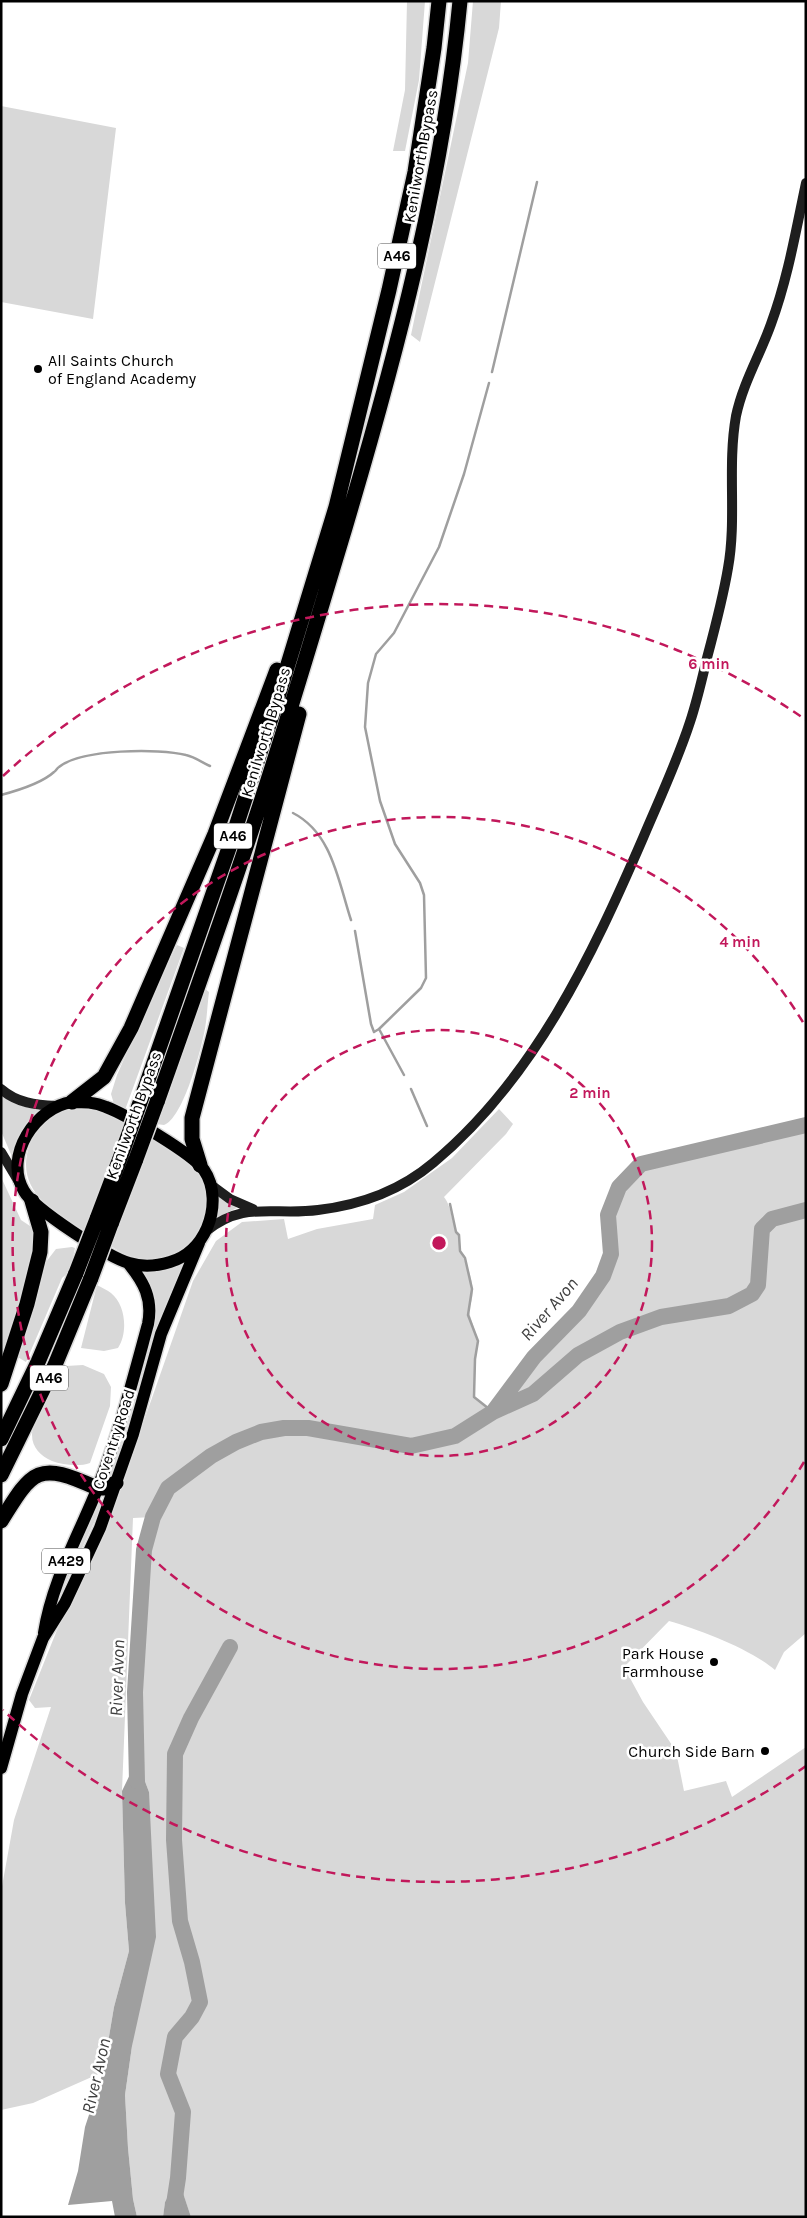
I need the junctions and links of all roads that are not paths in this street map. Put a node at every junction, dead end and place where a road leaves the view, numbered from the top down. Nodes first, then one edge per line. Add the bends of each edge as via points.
1 (439, 1) edge
2 (460, 1) edge
3 (806, 182) edge
4 (374, 429) junction
5 (316, 571) junction
6 (1, 1090) edge
7 (72, 1102) junction
8 (56, 1106) junction
9 (1, 1152) edge
10 (200, 1165) junction
11 (21, 1185) junction
12 (211, 1185) junction
13 (32, 1201) junction
14 (255, 1210) junction
15 (104, 1221) junction
16 (202, 1238) junction
17 (128, 1263) junction
18 (1, 1384) edge
19 (1, 1439) edge
20 (1, 1475) edge
21 (116, 1483) junction
22 (97, 1488) junction
23 (1, 1521) edge
24 (43, 1638) junction
25 (1, 1768) edge

1 - 5 highway, Kenilworth Bypass / A46 via 415,172 336,507
2 - 4 highway, Kenilworth Bypass / A46 via 453,72 423,235
3 - 14 main road via 782,290 744,388 736,418 728,568 691,720 620,893 588,959 554,1018 501,1092 456,1142 415,1177 373,1198 336,1208
4 - 10 highway via 192,1118 192,1140
4 - 15 highway, Kenilworth Bypass / A46, bridge via 263,797 136,1159
5 - 7 highway via 215,834 131,1028 104,1077
5 - 15 highway, Kenilworth Bypass / A46, bridge via 233,835 122,1153
6 - 8 main road via 28,1104
7 - 8 main road
7 - 10 main road via 106,1107 177,1147
8 - 11 main road via 38,1119 25,1138 19,1160
9 - 11 main road
10 - 12 main road
11 - 13 main road
12 - 14 main road via 230,1199
12 - 16 main road via 212,1211
13 - 17 main road via 51,1217
13 - 18 highway via 41,1232 40,1252
14 - 16 main road via 218,1221
15 - 19 highway, Kenilworth Bypass / A46, bridge via 76,1273
15 - 20 highway, Kenilworth Bypass / A46, bridge via 91,1278 55,1365
16 - 17 main road via 179,1258 162,1264
16 - 21 main road, Coventry Road / A429 via 162,1334
17 - 22 main road, Coventry Road / A429 via 145,1287 150,1304 149,1318 127,1402
21 - 22 highway
21 - 24 main road, Coventry Road / A429 via 82,1569
22 - 23 highway via 59,1473 40,1474 29,1480
22 - 24 main road, Coventry Road / A429 via 50,1602
24 - 25 main road, Coventry Road / A429 via 22,1694

